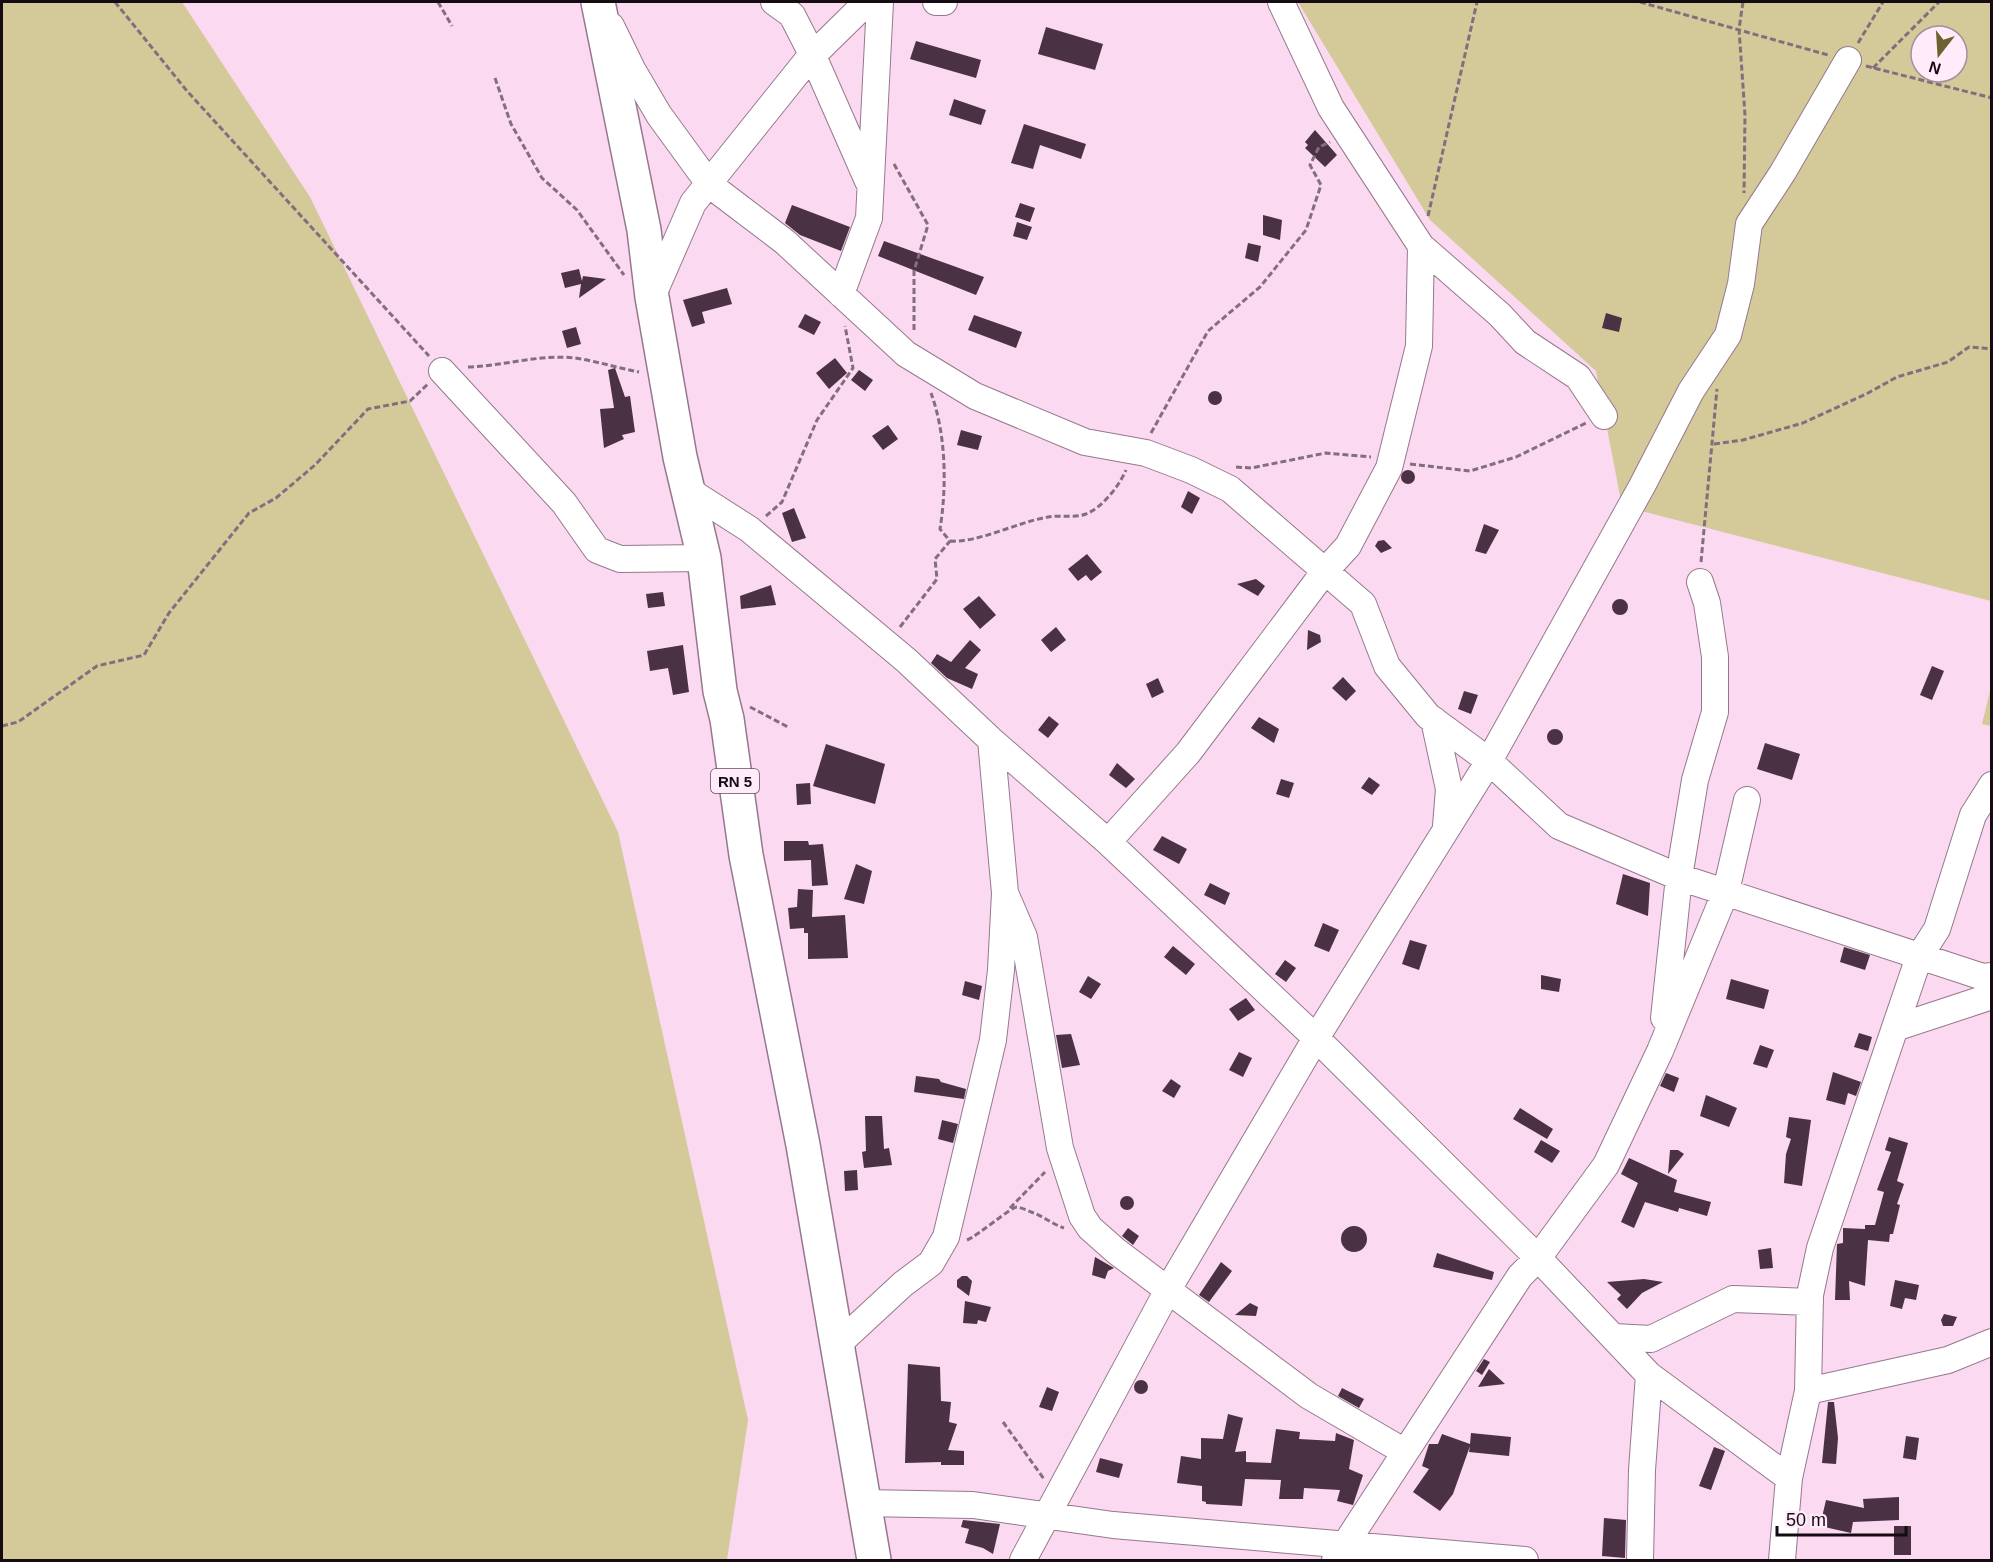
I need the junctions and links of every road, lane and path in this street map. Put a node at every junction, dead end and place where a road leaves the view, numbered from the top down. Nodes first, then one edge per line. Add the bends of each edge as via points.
1 (116, 2) edge
2 (438, 2) edge
3 (599, 2) edge
4 (774, 2) edge
5 (867, 2) edge
6 (880, 2) edge
7 (936, 2) edge
8 (944, 2) edge
9 (1281, 2) edge
10 (1477, 2) edge
11 (1640, 2) edge
12 (1743, 2) edge
13 (1883, 2) edge
14 (1939, 2) edge
15 (452, 26) dead end
16 (1739, 29) junction
17 (813, 56) junction
18 (1848, 60) junction
19 (1874, 68) junction
20 (495, 78) dead end
21 (1992, 98) edge
22 (1348, 135) junction
23 (870, 184) junction
24 (710, 185) junction
25 (1744, 201) dead end
26 (1421, 246) junction
27 (652, 297) junction
28 (847, 300) junction
29 (1992, 349) edge
30 (442, 371) junction
31 (666, 376) junction
32 (1719, 380) dead end
33 (1604, 416) joint
34 (1714, 444) junction
35 (1134, 451) junction
36 (1390, 461) junction
37 (1231, 467) dead end
38 (688, 490) junction
39 (749, 529) junction
40 (950, 541) dead end
41 (704, 558) junction
42 (1325, 571) junction
43 (1700, 582) joint
44 (720, 691) junction
45 (1434, 720) junction
46 (2, 726) edge
47 (788, 727) dead end
48 (991, 740) junction
49 (1489, 761) junction
50 (1992, 785) edge
51 (1747, 800) dead end
52 (1446, 829) junction
53 (1108, 842) junction
54 (1679, 877) junction
55 (1726, 891) junction
56 (1005, 893) junction
57 (1919, 957) junction
58 (1992, 976) edge
59 (1992, 996) edge
60 (1895, 1028) junction
61 (1316, 1038) junction
62 (1660, 1051) junction
63 (1060, 1148) junction
64 (1009, 1209) junction
65 (1090, 1228) junction
66 (946, 1237) junction
67 (1538, 1258) junction
68 (1169, 1288) junction
69 (1810, 1302) junction
70 (1614, 1337) junction
71 (1992, 1342) edge
72 (836, 1346) junction
73 (1649, 1375) junction
74 (1808, 1391) junction
75 (1003, 1422) dead end
76 (1405, 1452) junction
77 (1789, 1478) junction
78 (863, 1503) junction
79 (1053, 1506) junction
80 (1340, 1552) edge
81 (874, 1560) edge
82 (1023, 1560) edge
83 (1525, 1560) edge
84 (1641, 1560) edge
85 (1782, 1560) edge

1 - 30 path via 188,92
2 - 15 path
3 - 24 street via 658,115
3 - 27 main road, RN 5 via 644,230
4 - 17 street via 792,15
5 - 17 street
6 - 23 street
7 - 8 street
9 - 22 street via 1331,108
10 - 26 path
11 - 16 path
12 - 16 path
13 - 18 path
14 - 19 path
16 - 18 path
16 - 25 path via 1745,115
17 - 23 street
17 - 24 street
18 - 19 path
18 - 49 street via 1784,172 1749,224 1741,284 1728,335 1690,391 1642,486
19 - 21 path
20 - 27 path via 511,124 542,178 577,210 634,289
22 - 26 street
22 - 35 path via 1319,147 1310,165 1321,185 1306,230 1260,287 1208,331 1156,428
23 - 28 street via 869,218
24 - 27 street via 693,203
24 - 28 street via 784,242
26 - 33 street via 1525,342 1578,377
26 - 36 street via 1419,346
27 - 31 main road, RN 5
28 - 35 street via 906,354 975,396 1085,442
28 - 39 path via 845,326 853,368 817,420 782,502
29 - 34 path via 1969,347 1947,362 1897,377 1803,423
30 - 31 path via 529,359 575,358
30 - 41 street via 564,503 597,550 620,560
30 - 46 path via 410,401 368,409 307,471 276,498 249,513 169,613 144,655 98,666 18,722
31 - 38 main road, RN 5
32 - 34 path
33 - 36 path via 1516,457 1470,471
34 - 43 path via 1701,540
35 - 40 path via 1123,476 1103,502 1085,514 1048,517 967,542
35 - 42 street via 1191,470 1230,489
36 - 37 path via 1326,453 1251,468
36 - 42 street via 1348,546
38 - 39 street
38 - 41 main road, RN 5
39 - 48 street via 906,660
41 - 44 main road, RN 5
42 - 45 street via 1363,604 1388,666
42 - 53 street via 1188,753
43 - 54 street via 1715,657 1715,712 1695,780
44 - 47 path
44 - 72 main road, RN 5
45 - 49 street
45 - 52 street via 1449,789
48 - 53 street
48 - 56 street
49 - 52 street
49 - 54 street via 1559,826
50 - 57 street via 1973,815 1937,929
51 - 55 street
52 - 61 street
53 - 61 street
54 - 55 street
54 - 62 street
55 - 57 street
55 - 62 street
56 - 63 street via 1024,937
56 - 66 street via 993,1040
57 - 58 street via 1983,977
57 - 60 street
59 - 60 street
60 - 69 street via 1820,1248
61 - 67 street
61 - 68 street
62 - 67 street via 1606,1165
63 - 64 path via 1048,1168
63 - 65 street via 1082,1216
64 - 65 path via 1033,1212 1052,1225 1067,1229
64 - 66 path via 986,1231 968,1240
65 - 68 street
66 - 72 street via 931,1263
67 - 70 street
67 - 76 street via 1520,1276
68 - 76 street via 1309,1396
68 - 79 street
69 - 70 street via 1733,1299 1651,1339
69 - 74 street
70 - 73 street
71 - 74 street via 1948,1360
72 - 78 main road, RN 5
73 - 77 street
73 - 84 street
74 - 77 street
75 - 79 path
76 - 80 street
77 - 85 street
78 - 79 street
78 - 81 main road, RN 5
79 - 80 street via 1113,1525
79 - 82 street
80 - 83 street

